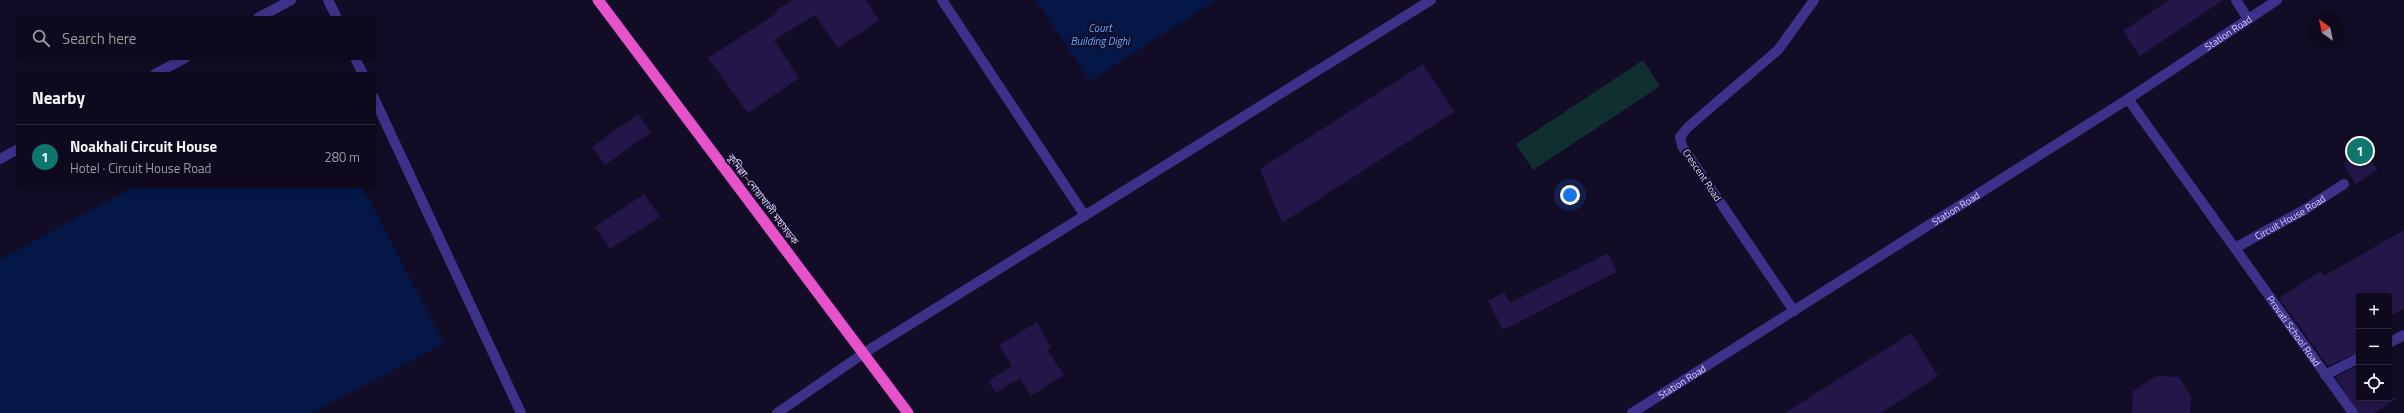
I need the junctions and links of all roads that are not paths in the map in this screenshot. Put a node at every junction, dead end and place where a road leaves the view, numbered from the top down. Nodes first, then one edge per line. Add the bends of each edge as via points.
1 (290, 0) edge
2 (328, 0) edge
3 (598, 0) edge
4 (942, 0) edge
5 (1431, 0) edge
6 (1814, 0) edge
7 (2236, 0) edge
8 (2277, 0) edge
9 (262, 16) edge
10 (335, 16) edge
11 (2248, 18) junction
12 (181, 60) edge
13 (356, 60) edge
14 (159, 72) edge
15 (362, 72) edge
16 (2128, 98) junction
17 (376, 102) edge
18 (16, 150) edge
19 (0, 159) edge
20 (2344, 184) dead end
21 (1085, 216) junction
22 (2235, 248) junction
23 (1794, 311) junction
24 (2404, 335) edge
25 (2392, 341) edge
26 (864, 353) junction
27 (2356, 360) edge
28 (2325, 375) junction
29 (521, 413) edge
30 (778, 413) edge
31 (908, 413) edge
32 (1632, 413) edge
33 (2354, 413) edge

1 - 9 street
2 - 10 street
3 - 26 highway, কুমিল্লা–নোয়াখালী মহাসড়ক
4 - 21 street
5 - 21 street
6 - 23 street, Crescent Road via 1778,50 1688,127 1680,137 1682,146
7 - 11 street
8 - 11 street, Station Road
11 - 16 street, Station Road
12 - 14 street
13 - 15 street
16 - 22 street, Provati School Road
16 - 23 street, Station Road
17 - 29 street
18 - 19 street
20 - 22 street, Circuit House Road via 2304,210
21 - 26 street
22 - 28 street, Provati School Road
23 - 32 street, Station Road
24 - 25 street
26 - 30 street
26 - 31 highway, কুমিল্লা–নোয়াখালী মহাসড়ক
27 - 28 street
28 - 33 street, Provati School Road

